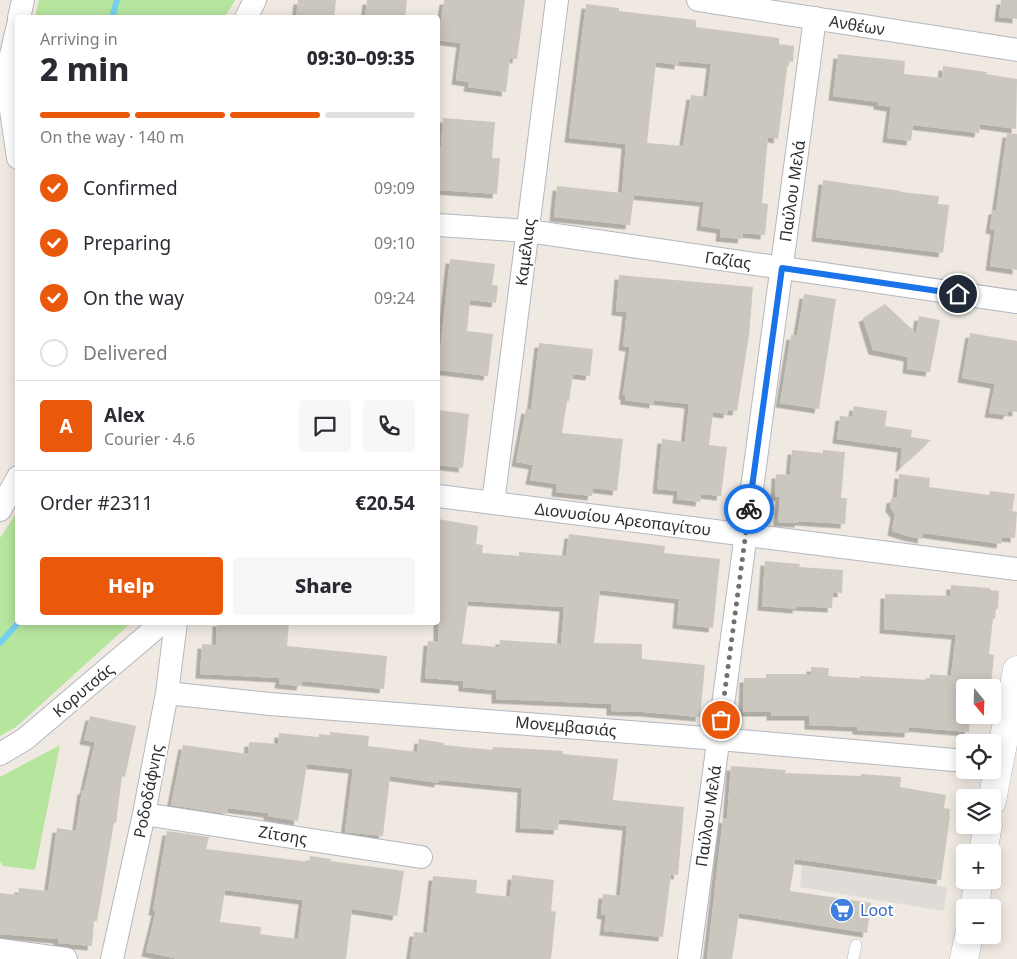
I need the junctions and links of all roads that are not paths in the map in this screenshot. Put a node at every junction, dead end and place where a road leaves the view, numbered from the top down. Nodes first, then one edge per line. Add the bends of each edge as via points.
1 (23, 0) edge
2 (254, 0) edge
3 (558, 0) edge
4 (698, 0) edge
5 (20, 15) edge
6 (247, 15) edge
7 (815, 18) junction
8 (15, 35) edge
9 (1017, 50) edge
10 (3, 74) edge
11 (15, 141) edge
12 (440, 225) edge
13 (528, 231) junction
14 (782, 268) junction
15 (1017, 302) edge
16 (15, 482) edge
17 (440, 496) edge
18 (493, 503) junction
19 (0, 510) edge
20 (746, 535) junction
21 (1017, 569) edge
22 (159, 625) edge
23 (176, 625) edge
24 (1017, 670) edge
25 (167, 694) junction
26 (719, 739) junction
27 (0, 754) edge
28 (956, 760) edge
29 (1003, 765) edge
30 (996, 789) edge
31 (144, 814) junction
32 (421, 857) dead end
33 (967, 944) edge
34 (856, 945) dead end
35 (0, 950) edge
36 (66, 959) edge
37 (112, 959) edge
38 (689, 959) edge
39 (854, 959) edge
40 (964, 959) edge

1 - 5 street
2 - 6 street
3 - 13 street, Καμέλιας
4 - 7 street, Ανθέων
7 - 9 street, Ανθέων
7 - 14 street, Παύλου Μελά
8 - 10 street
10 - 11 street
12 - 13 street, Γαζίας
13 - 14 street, Γαζίας
13 - 18 street, Καμέλιας
14 - 15 street, Γαζίας
14 - 20 street, Παύλου Μελά
16 - 19 street
17 - 18 street, Διονυσίου Αρεοπαγίτου
18 - 20 street, Διονυσίου Αρεοπαγίτου
20 - 21 street, Διονυσίου Αρεοπαγίτου
20 - 26 street, Παύλου Μελά
22 - 27 street, Κορυτσάς via 25,739
23 - 25 street, Ροδοδάφνης
24 - 29 street
25 - 26 street, Μονεμβασιάς
25 - 31 street, Ροδοδάφνης
26 - 28 street, Μονεμβασιάς
26 - 38 street, Παύλου Μελά
29 - 30 street
31 - 32 street, Ζίτσης
31 - 37 street, Ροδοδάφνης
33 - 40 street
34 - 39 lane
35 - 36 street

